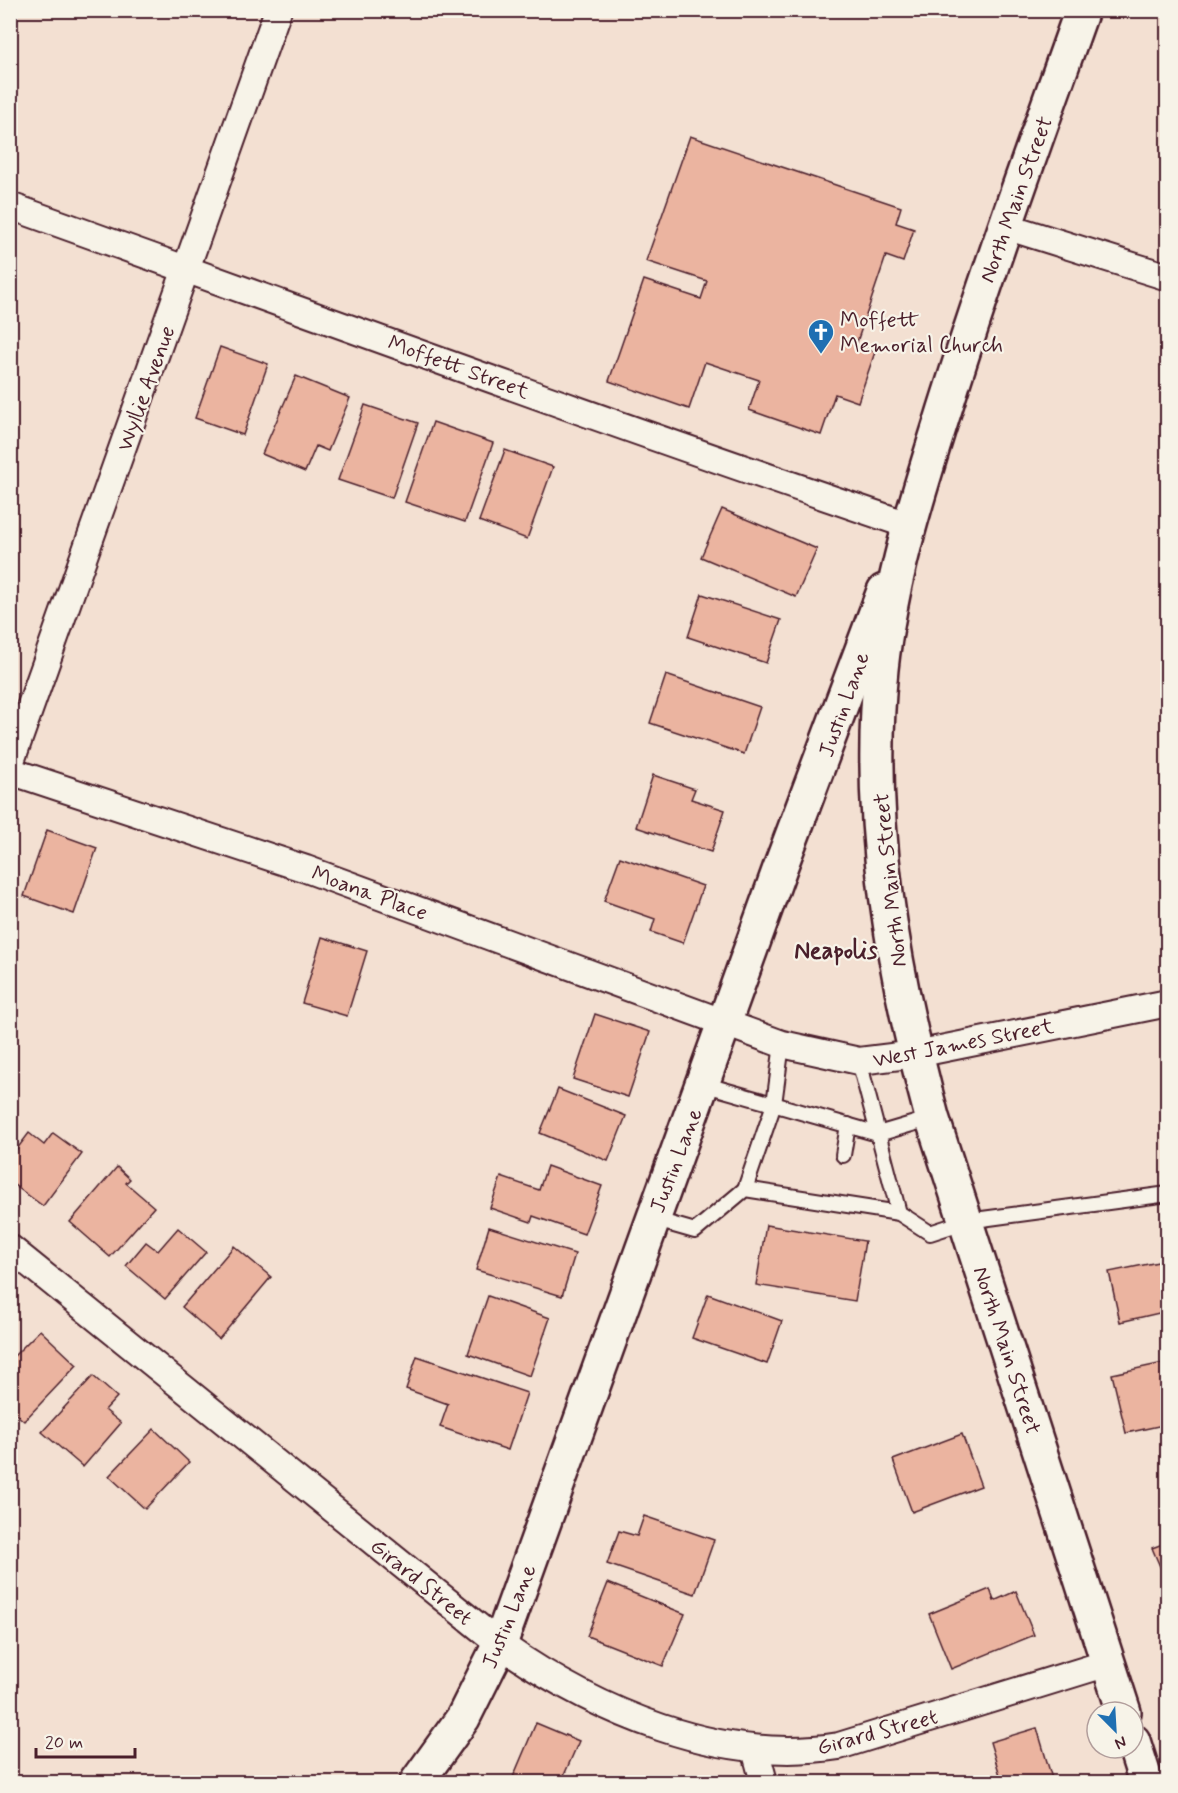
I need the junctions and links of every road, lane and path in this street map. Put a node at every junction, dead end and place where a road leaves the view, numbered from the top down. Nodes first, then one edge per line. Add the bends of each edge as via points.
1 (278, 10) edge
2 (1082, 10) edge
3 (10, 206) edge
4 (1005, 225) junction
5 (187, 269) junction
6 (1167, 277) edge
7 (908, 525) junction
8 (10, 764) edge
9 (10, 771) edge
10 (1167, 1004) edge
11 (726, 1024) junction
12 (782, 1044) junction
13 (916, 1054) junction
14 (859, 1061) junction
15 (703, 1084) junction
16 (774, 1104) junction
17 (932, 1118) junction
18 (848, 1125) junction
19 (878, 1134) junction
20 (843, 1155) dead end
21 (745, 1189) junction
22 (1167, 1194) edge
23 (899, 1213) junction
24 (653, 1219) junction
25 (967, 1221) junction
26 (10, 1248) edge
27 (500, 1644) junction
28 (1108, 1663) junction
29 (1120, 1700) edge
30 (755, 1749) junction
31 (1139, 1760) edge
32 (417, 1782) edge
33 (764, 1782) edge
34 (1146, 1782) edge

1 - 5 street, Wyllie Avenue
2 - 4 main road, North Main Street
3 - 5 street, Moffett Street
4 - 6 street
4 - 7 main road, North Main Street
5 - 7 street, Moffett Street via 669,444
5 - 8 street, Wyllie Avenue
7 - 11 main road, Justin Lane
7 - 13 main road, North Main Street via 882,668 877,756 880,844 893,948
9 - 11 street, Moana Place via 306,869
10 - 13 street, West James Street
11 - 12 street, West James Street
11 - 15 main road, Justin Lane
12 - 14 street, West James Street
12 - 16 lane
13 - 14 street, West James Street
13 - 17 main road, North Main Street
14 - 19 lane
15 - 16 lane
15 - 24 main road, Justin Lane
16 - 18 lane
16 - 21 lane
17 - 19 lane
17 - 25 main road, North Main Street
18 - 19 lane
18 - 20 lane
19 - 23 lane
21 - 23 lane via 837,1197
21 - 24 lane via 694,1231
22 - 25 lane
23 - 25 lane via 930,1233
24 - 27 main road, Justin Lane
25 - 28 main road, North Main Street
26 - 27 street, Girard Street
27 - 30 street, Girard Street via 528,1664 622,1713 685,1734
27 - 32 main road, Justin Lane via 463,1718
28 - 29 main road, North Main Street
28 - 30 street, Girard Street via 839,1746 806,1751
30 - 33 street
31 - 34 main road

